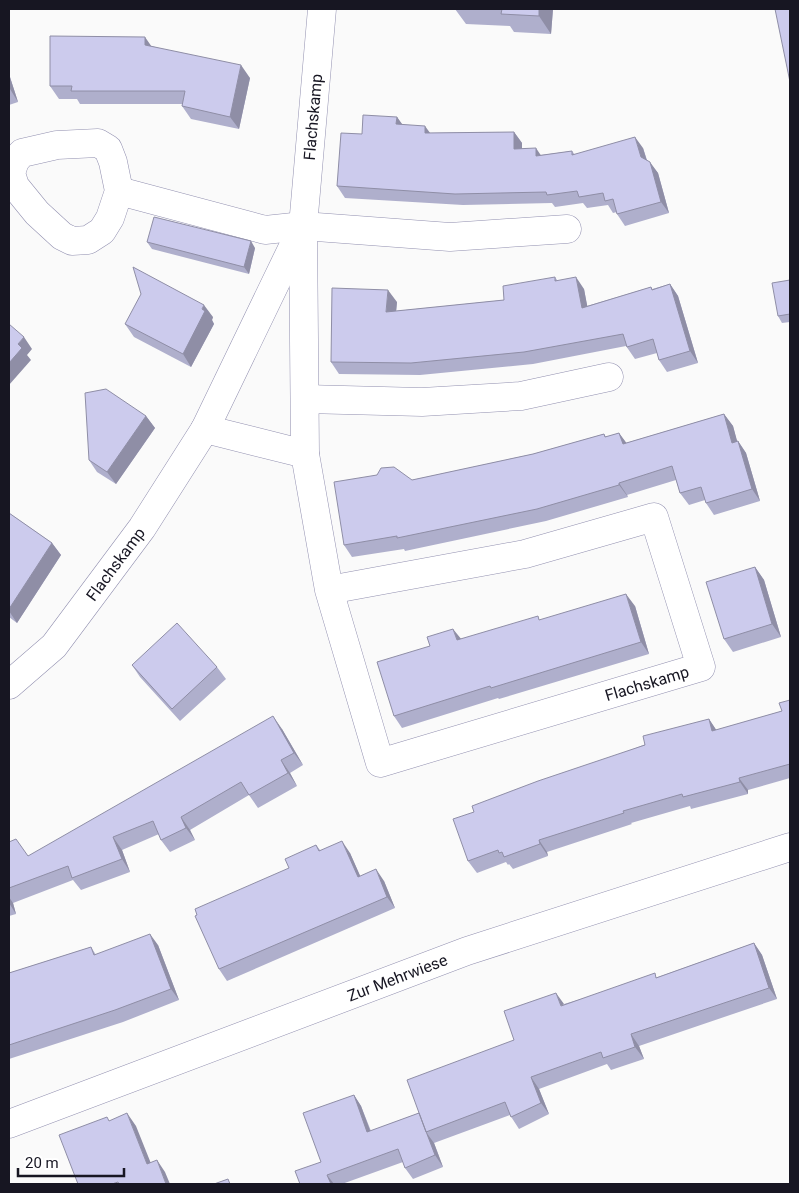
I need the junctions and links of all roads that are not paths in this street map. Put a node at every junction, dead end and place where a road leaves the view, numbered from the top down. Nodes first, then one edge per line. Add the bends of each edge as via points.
1 (322, 9) edge
2 (118, 191) dead end
3 (303, 226) junction
4 (567, 229) dead end
5 (609, 377) dead end
6 (305, 399) junction
7 (205, 429) junction
8 (305, 454) junction
9 (329, 590) junction
10 (9, 685) edge
11 (790, 847) edge
12 (9, 1124) edge

1 - 3 street, Flachskamp
2 - 3 street via 265,230
3 - 4 street via 450,236
3 - 6 street, Flachskamp
3 - 7 street, Flachskamp
5 - 6 street via 511,397 422,402
6 - 8 street, Flachskamp
7 - 8 street
7 - 10 street, Flachskamp via 142,528 87,603 54,646
8 - 9 street, Flachskamp
9 - 9 street, Flachskamp via 380,763 701,666 654,517 525,554
11 - 12 street, Zur Mehrwiese via 467,951

